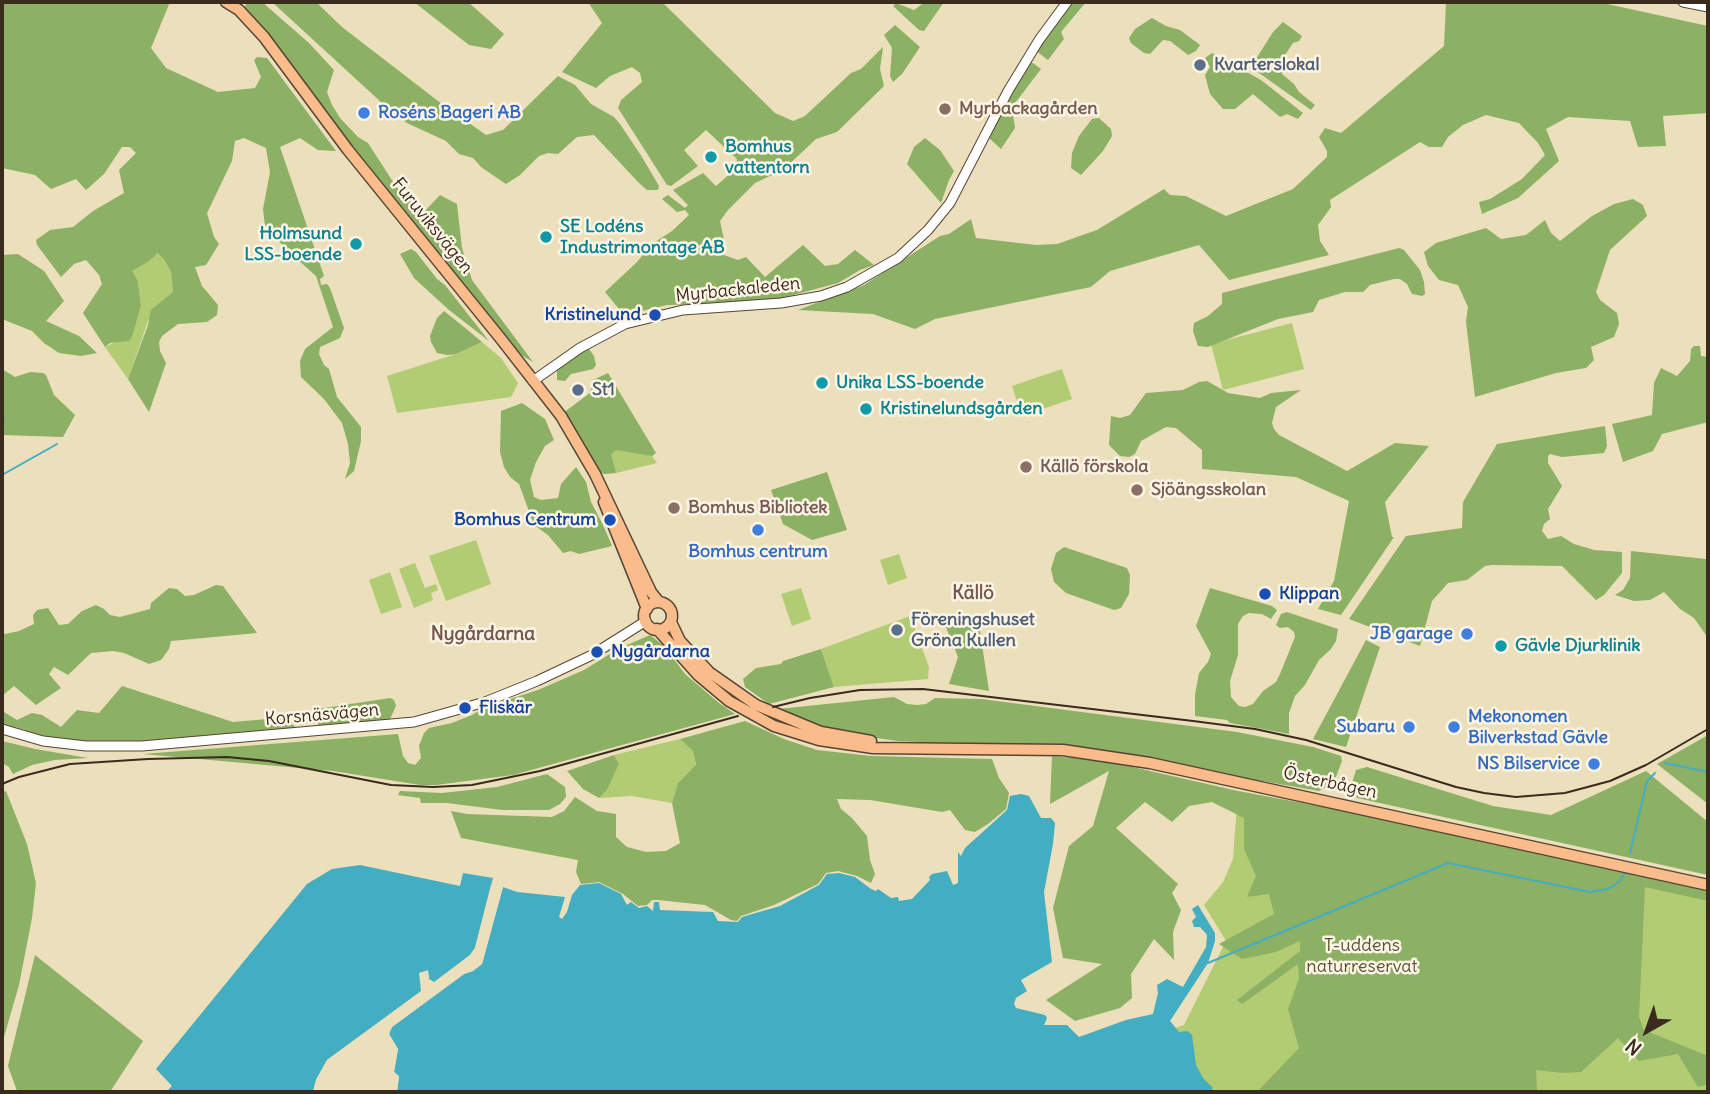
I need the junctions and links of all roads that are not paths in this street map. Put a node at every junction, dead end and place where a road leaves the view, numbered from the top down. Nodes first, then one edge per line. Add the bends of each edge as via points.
1 (226, 2) edge
2 (1067, 2) edge
3 (1683, 2) edge
4 (242, 6) edge
5 (1708, 7) edge
6 (533, 381) junction
7 (599, 482) junction
8 (659, 602) junction
9 (647, 608) junction
10 (671, 622) junction
11 (651, 626) junction
12 (2, 729) edge
13 (940, 748) junction
14 (1708, 885) edge

1 - 4 main road, Furuviksvägen
2 - 6 street, Myrbackaleden via 1008,91 950,203 898,258 821,296 683,310 625,324
3 - 5 street
4 - 6 main road, Furuviksvägen via 348,150
6 - 7 main road, Furuviksvägen via 570,430
7 - 8 main road, Furuviksvägen
7 - 9 main road, Furuviksvägen via 612,526
8 - 9 main road
8 - 10 main road via 670,609
9 - 11 main road
10 - 11 main road via 663,629
10 - 13 main road, Österbågen via 680,641 719,681 776,715 838,736
11 - 12 street, Korsnäsvägen via 628,633 537,681 414,722 142,746 43,741
11 - 13 main road, Österbågen via 712,688 774,726 840,745
13 - 14 main road, Österbågen via 1063,750 1150,763

